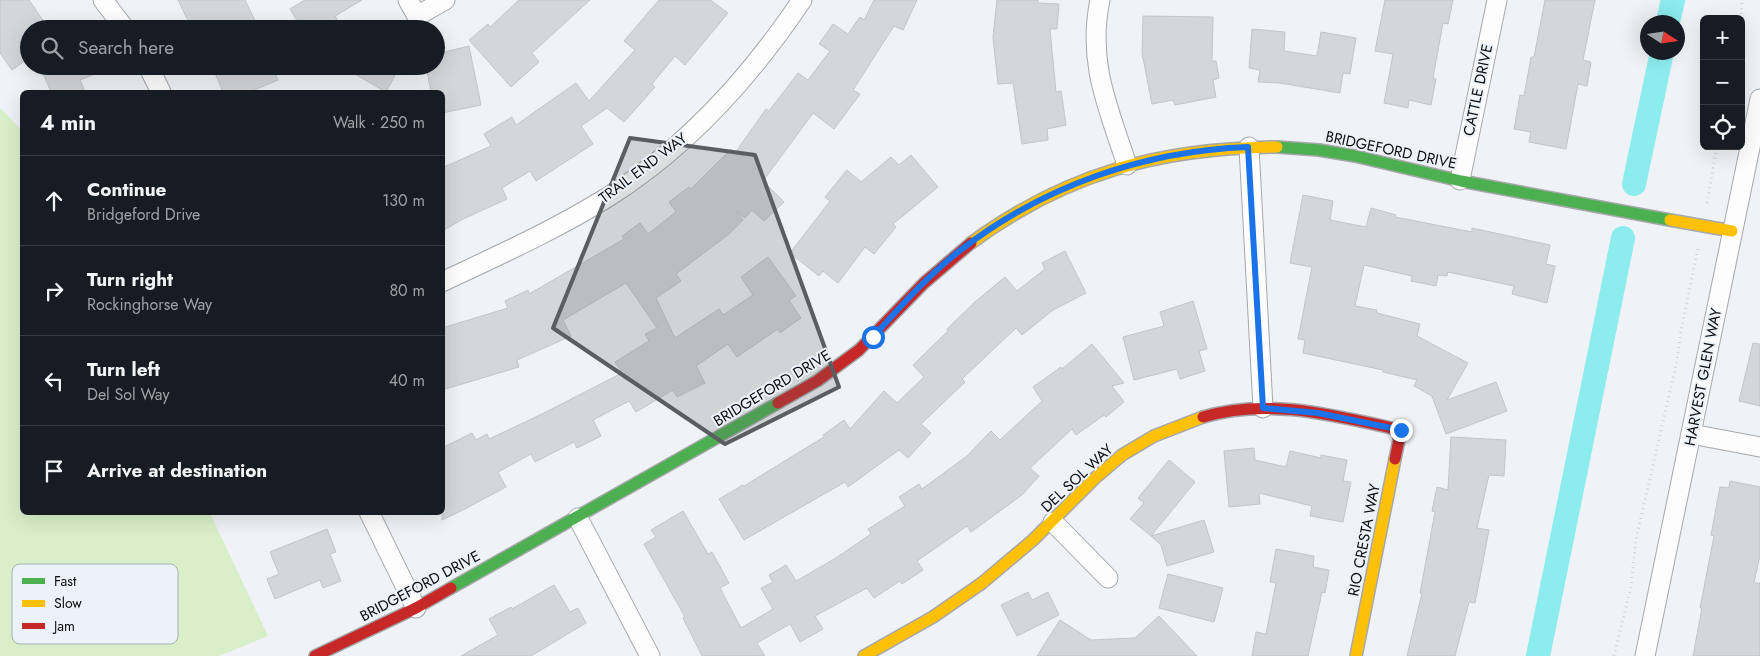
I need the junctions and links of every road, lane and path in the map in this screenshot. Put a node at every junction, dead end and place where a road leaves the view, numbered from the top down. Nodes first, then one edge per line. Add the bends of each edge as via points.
1 (103, 0) edge
2 (408, 0) edge
3 (445, 0) edge
4 (802, 0) edge
5 (1100, 0) edge
6 (1497, 0) edge
7 (1742, 0) edge
8 (1741, 15) edge
9 (118, 20) edge
10 (152, 75) edge
11 (160, 90) edge
12 (1760, 99) edge
13 (1248, 147) junction
14 (1717, 150) edge
15 (1127, 165) junction
16 (1460, 180) junction
17 (1702, 226) junction
18 (1732, 231) junction
19 (445, 281) edge
20 (1263, 408) junction
21 (1401, 430) joint
22 (1692, 434) junction
23 (1760, 447) edge
24 (370, 515) edge
25 (578, 518) junction
26 (1053, 522) junction
27 (1108, 578) dead end
28 (416, 608) junction
29 (314, 656) edge
30 (650, 656) edge
31 (864, 656) edge
32 (1356, 656) edge
33 (1614, 656) edge
34 (1645, 656) edge

1 - 9 street
2 - 3 street via 417,16
4 - 19 street, TRAIL END WAY via 748,73 700,124 647,169 609,196 549,231
5 - 15 street via 1096,18 1096,49 1100,80
6 - 16 street, CATTLE DRIVE
7 - 8 path
10 - 11 street
12 - 18 street, HARVEST GLEN WAY
13 - 15 street, BRIDGEFORD DRIVE via 1176,154
13 - 16 street, BRIDGEFORD DRIVE via 1286,147 1353,155
13 - 20 street
14 - 17 path
15 - 25 street, BRIDGEFORD DRIVE via 1048,196 1004,220 962,249 924,282 846,361 817,381
16 - 17 street, BRIDGEFORD DRIVE
17 - 18 street, BRIDGEFORD DRIVE
17 - 33 path via 1677,361 1636,539 1631,587
18 - 22 street, HARVEST GLEN WAY
20 - 21 street, DEL SOL WAY via 1318,413
20 - 26 street, DEL SOL WAY via 1215,414 1182,423 1151,437 1095,478
21 - 32 street, RIO CRESTA WAY
22 - 23 street
22 - 34 street, HARVEST GLEN WAY
24 - 28 street
25 - 28 street, BRIDGEFORD DRIVE
25 - 30 street
26 - 27 street
26 - 31 street, DEL SOL WAY via 955,603
28 - 29 street, BRIDGEFORD DRIVE

